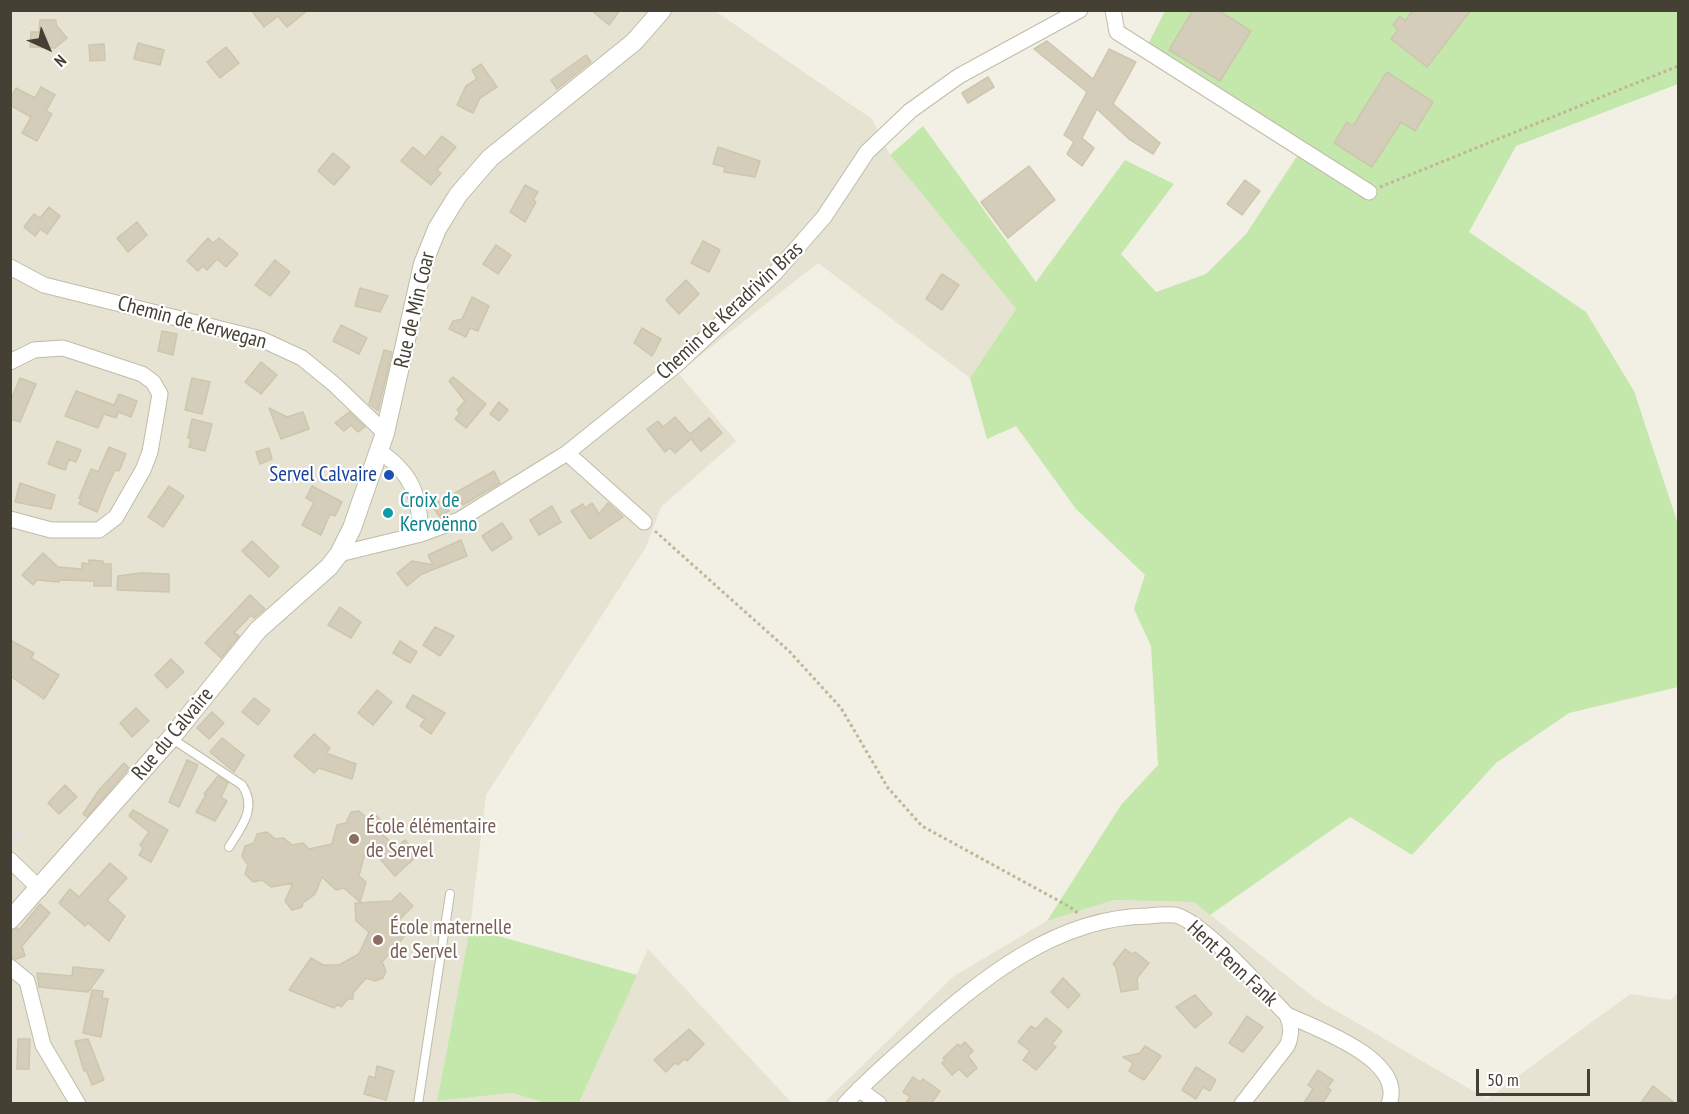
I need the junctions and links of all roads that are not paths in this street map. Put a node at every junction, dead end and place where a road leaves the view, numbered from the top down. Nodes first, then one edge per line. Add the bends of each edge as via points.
1 (662, 10) edge
2 (1080, 10) edge
3 (1113, 10) edge
4 (1369, 192) road end
5 (10, 267) edge
6 (10, 362) edge
7 (385, 433) junction
8 (379, 452) junction
9 (567, 453) junction
10 (10, 519) edge
11 (645, 522) road end
12 (421, 534) junction
13 (339, 554) junction
14 (171, 738) junction
15 (230, 848) dead end
16 (10, 860) edge
17 (40, 888) junction
18 (450, 894) dead end
19 (10, 920) edge
20 (10, 967) edge
21 (1287, 1015) junction
22 (860, 1089) junction
23 (78, 1104) edge
24 (418, 1104) edge
25 (845, 1104) edge
26 (879, 1104) edge
27 (1242, 1104) edge
28 (1389, 1104) edge

1 - 7 street, Rue de Min Coar via 634,42 490,158 442,218 412,304
2 - 9 street, Chemin de Keradrivin Bras via 959,76 910,111 867,152 824,217 775,273 675,366
3 - 4 street via 1117,32
5 - 7 street, Chemin de Kerwegan via 44,285 261,339 302,358
6 - 10 street via 48,347 77,351 142,374 160,394 143,470 106,527 51,530
7 - 8 street, Rue de Min Coar
8 - 12 street via 399,467 413,489 419,504
8 - 13 street, Rue de Min Coar
9 - 11 street
9 - 12 street, Chemin de Keradrivin Bras via 459,520
12 - 13 street, Chemin de Keradrivin Bras
13 - 14 street, Rue du Calvaire via 258,630
14 - 15 lane via 246,791 250,811
14 - 17 street, Rue du Calvaire
16 - 17 street
17 - 19 street, Rue du Calvaire
18 - 24 lane
20 - 23 street via 27,981 43,1045
21 - 22 street, Hent Penn Fank via 1204,933 1183,918 1120,916 1089,923 1053,938 979,983
21 - 27 street, Hent Penn Fank via 1291,1029 1287,1046
21 - 28 street via 1361,1051 1381,1067 1390,1079 1393,1094
22 - 25 street, Hent Penn Fank
22 - 26 street

